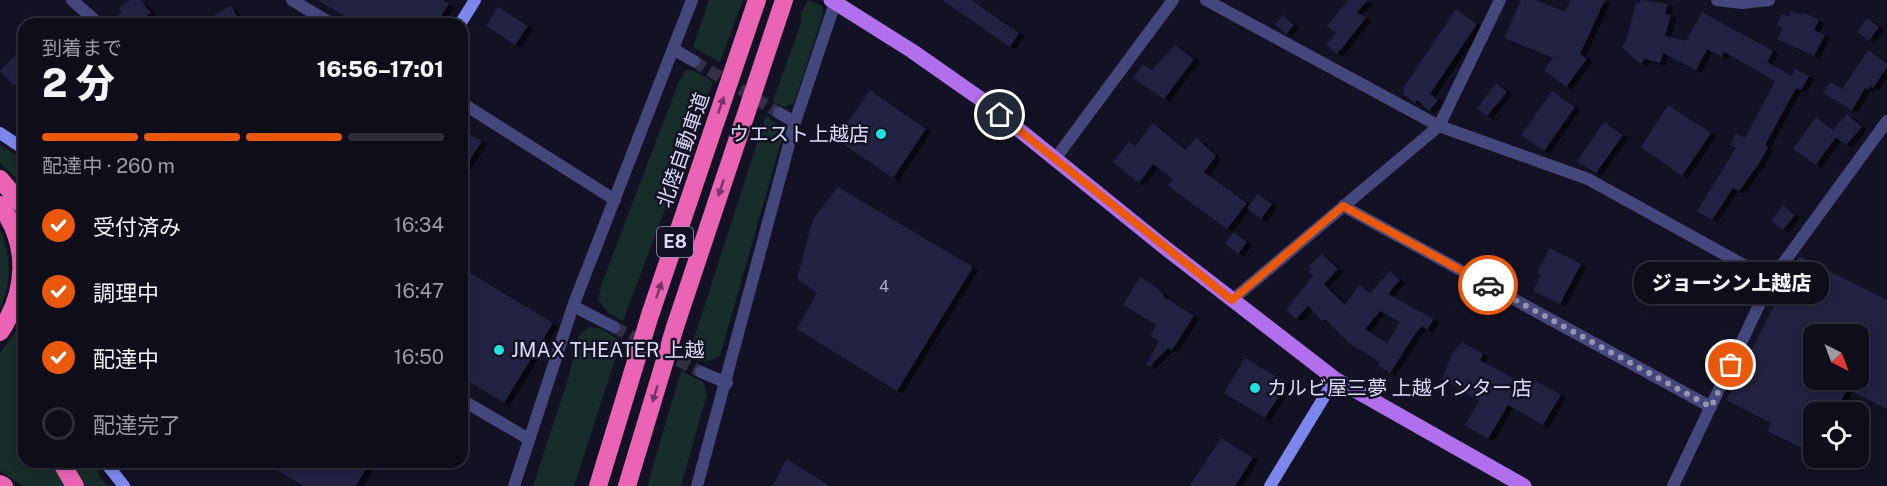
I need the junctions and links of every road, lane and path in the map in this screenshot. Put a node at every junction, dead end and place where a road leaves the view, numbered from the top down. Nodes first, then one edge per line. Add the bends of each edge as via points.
1 (72, 0) edge
2 (91, 0) edge
3 (292, 0) edge
4 (475, 0) edge
5 (692, 0) edge
6 (757, 0) edge
7 (1173, 0) edge
8 (1206, 0) edge
9 (1500, 0) edge
10 (1717, 0) edge
11 (1769, 0) edge
12 (834, 1) edge
13 (781, 7) edge
14 (81, 9) junction
15 (92, 18) edge
16 (322, 18) edge
17 (464, 18) edge
18 (673, 49) junction
19 (694, 61) tunnel mouth
20 (468, 107) edge
21 (779, 113) tunnel mouth
22 (1887, 121) edge
23 (795, 122) junction
24 (1439, 126) junction
25 (0, 133) edge
26 (18, 145) edge
27 (1055, 159) junction
28 (0, 179) edge
29 (18, 200) edge
30 (615, 200) junction
31 (0, 205) edge
32 (1343, 206) junction
33 (18, 246) edge
34 (1771, 280) junction
35 (18, 300) edge
36 (1232, 300) junction
37 (573, 306) junction
38 (650, 315) junction
39 (614, 327) tunnel mouth
40 (0, 332) edge
41 (700, 372) tunnel mouth
42 (1335, 379) junction
43 (727, 383) junction
44 (468, 404) edge
45 (1711, 407) junction
46 (527, 438) junction
47 (64, 468) edge
48 (110, 468) edge
49 (75, 486) edge
50 (124, 486) edge
51 (513, 486) edge
52 (586, 486) edge
53 (598, 486) edge
54 (627, 486) edge
55 (697, 486) edge
56 (1270, 486) edge
57 (1524, 486) edge
58 (1673, 486) edge

1 - 14 street
2 - 14 street
3 - 16 street
4 - 17 street
5 - 18 street
38 -> 6 highway, 北陸自動車道 / E8
7 - 27 street
8 - 24 street
9 - 24 street
10 - 11 street
12 - 23 street
12 - 27 main road via 982,100
13 -> 54 highway, E8
14 - 15 street
18 - 19 street
18 - 30 street
20 - 30 street
21 - 23 street
22 - 34 street
23 - 43 street
24 - 32 street
24 - 34 street via 1588,179
25 - 26 street
27 - 36 main road
28 - 29 highway
30 - 37 street
31 - 33 highway via 9,218
32 - 36 street
32 - 45 street
34 - 45 street
35 - 40 highway
36 - 42 main road
37 - 39 street
37 - 46 street
38 - 52 highway
38 - 53 highway, 北陸自動車道 / E8
41 - 43 street
42 - 56 street
42 - 57 main road
43 - 55 street
44 - 46 street
45 - 58 street
46 - 51 street
47 - 49 highway
48 - 50 street

